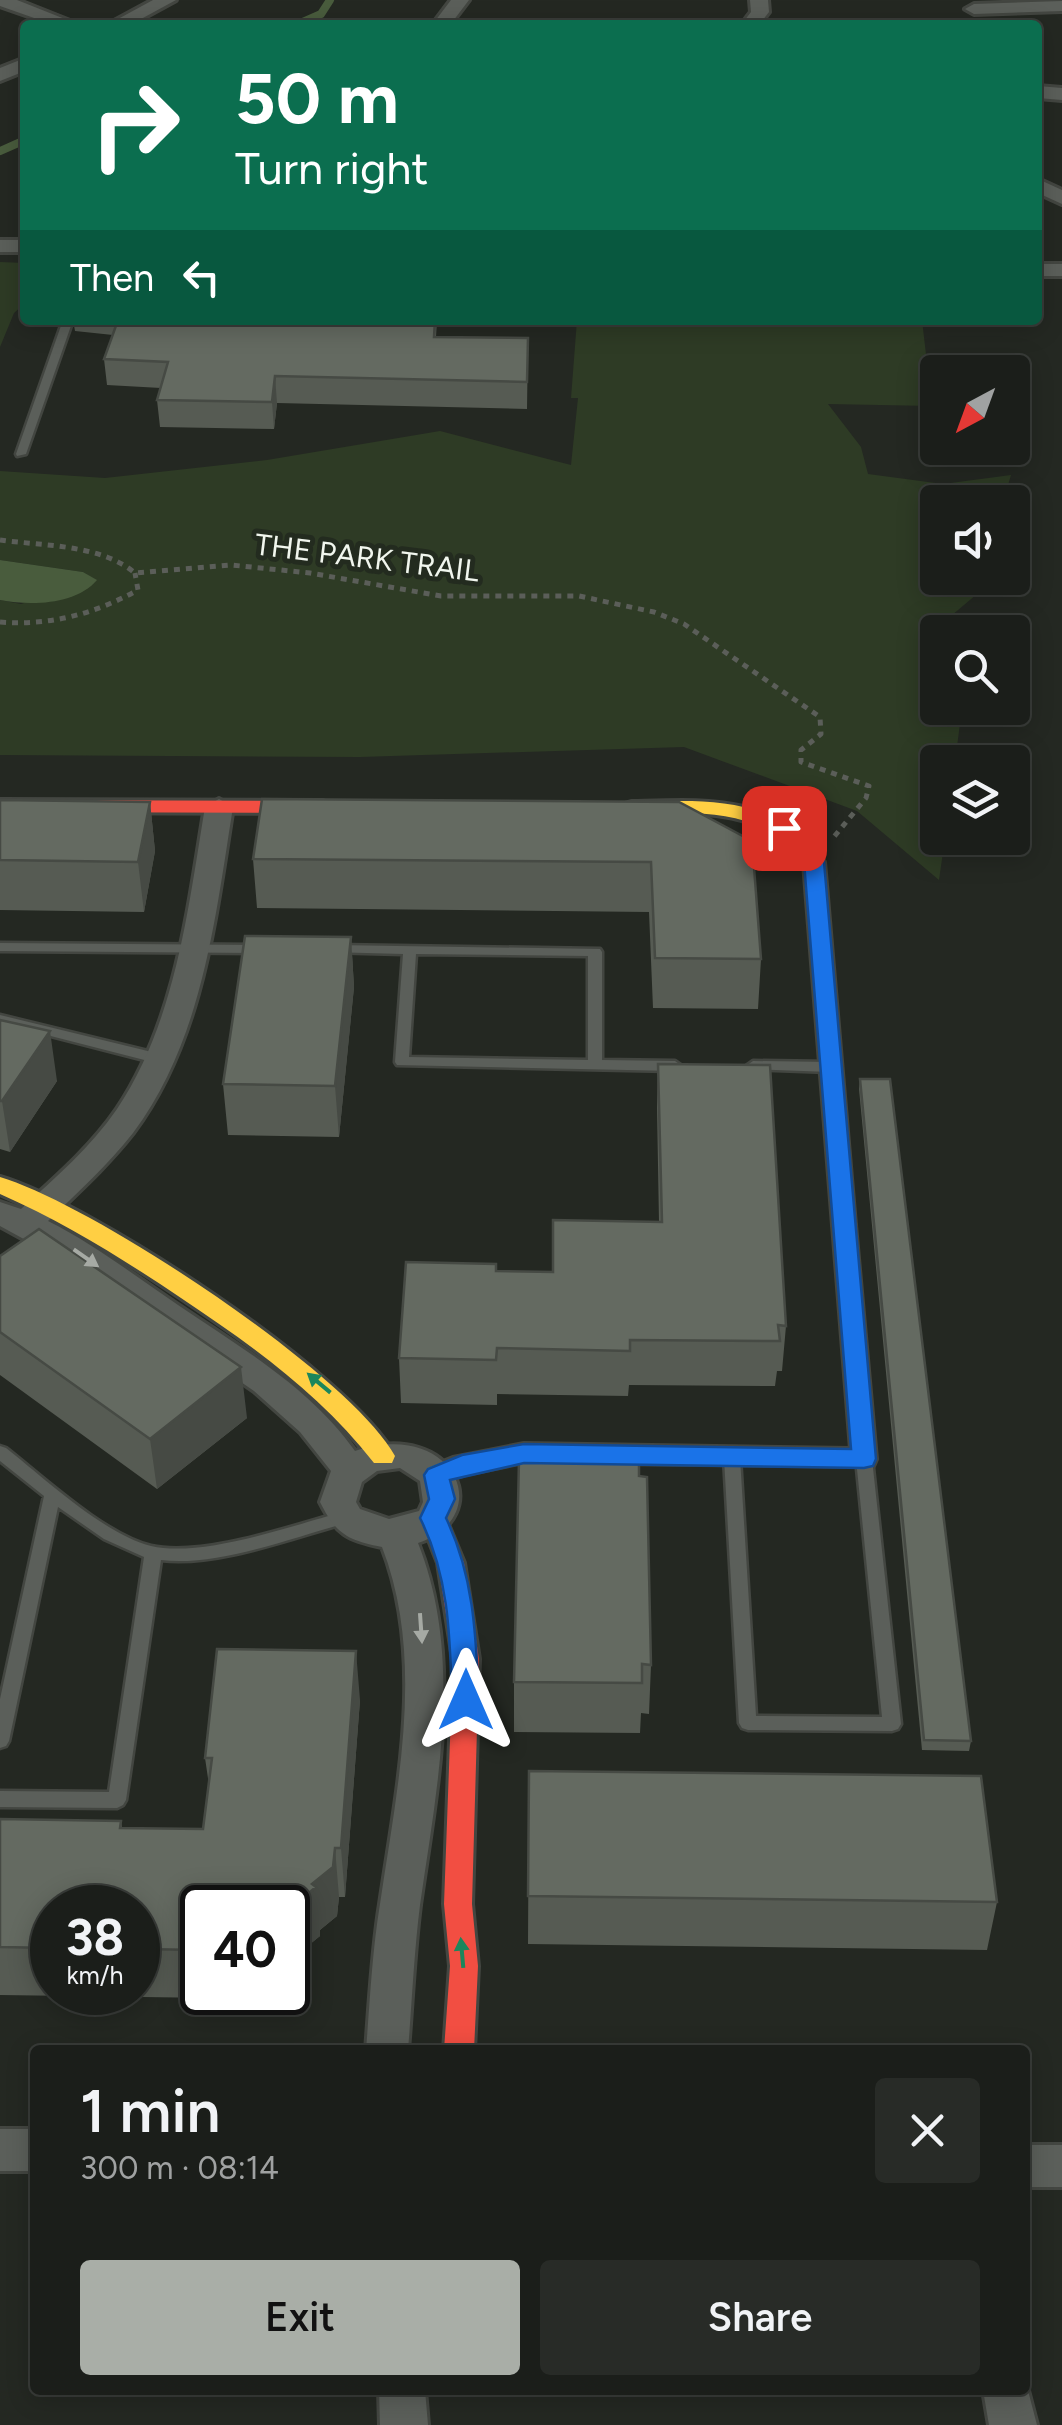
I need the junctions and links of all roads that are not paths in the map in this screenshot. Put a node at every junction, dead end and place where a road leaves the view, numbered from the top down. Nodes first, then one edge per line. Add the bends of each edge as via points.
1 (0, 0) edge
2 (167, 0) edge
3 (1062, 6) edge
4 (975, 11) edge
5 (57, 20) edge
6 (126, 20) edge
7 (66, 325) edge
8 (21, 454) dead end
9 (0, 806) edge
10 (219, 807) junction
11 (338, 807) edge
12 (617, 808) edge
13 (0, 947) edge
14 (194, 948) junction
15 (273, 949) edge
16 (312, 949) edge
17 (410, 950) junction
18 (0, 1019) edge
19 (160, 1059) junction
20 (595, 1064) junction
21 (695, 1066) edge
22 (734, 1066) edge
23 (834, 1067) junction
24 (0, 1185) edge
25 (24, 1213) edge
26 (0, 1452) edge
27 (383, 1456) junction
28 (732, 1458) junction
29 (864, 1459) junction
30 (350, 1471) junction
31 (437, 1475) junction
32 (54, 1492) junction
33 (346, 1517) junction
34 (433, 1518) junction
35 (396, 1534) junction
36 (153, 1554) junction
37 (0, 1741) edge
38 (0, 1798) edge
39 (400, 1908) junction
40 (458, 1908) junction
41 (387, 2045) edge
42 (459, 2045) edge
43 (0, 2150) edge
44 (30, 2150) edge
45 (1030, 2166) edge
46 (1062, 2166) edge
47 (402, 2395) edge
48 (1007, 2395) edge
49 (404, 2425) edge
50 (1013, 2425) edge

1 - 5 street
2 - 6 street
3 - 4 street
7 - 8 lane
9 - 10 street
10 - 11 street
10 - 14 street
12 - 23 street via 750,814 806,843 814,862
13 - 14 lane
14 - 15 lane
14 - 19 street
16 - 17 lane
17 - 20 lane via 595,952
17 - 20 lane via 402,1062
18 - 19 lane
19 - 25 street via 128,1116
20 - 21 lane
22 - 23 lane
23 - 29 street
24 - 25 street
27 -> 25 street via 328,1390 282,1354 82,1221
25 -> 30 street via 252,1372 297,1408
26 - 32 lane
27 - 30 street
27 - 31 street via 414,1459
28 - 29 street
28 - 29 lane via 748,1723 892,1724
28 - 31 street via 524,1454
30 - 33 street via 339,1494
31 - 34 street via 442,1499
32 - 36 lane via 123,1542
32 - 37 lane
33 - 35 street via 368,1532
33 - 36 lane via 224,1550
34 - 35 street
34 - 40 street via 446,1543 462,1612 467,1665
35 -> 39 street via 420,1614 422,1666 415,1820
36 - 38 lane via 117,1800
39 - 40 street
39 - 41 street
42 -> 40 street via 464,1962
43 - 44 street
45 - 46 street
47 - 49 street
48 - 50 street

